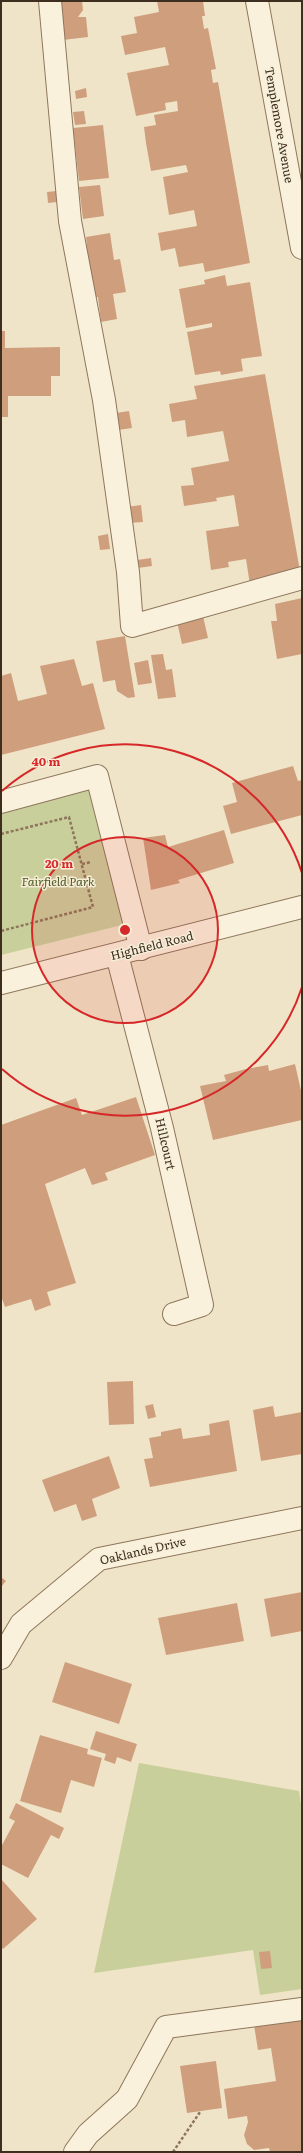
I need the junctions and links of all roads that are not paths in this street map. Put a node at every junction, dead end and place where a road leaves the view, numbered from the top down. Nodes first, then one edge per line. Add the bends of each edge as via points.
1 (50, 1) edge
2 (257, 1) edge
3 (302, 248) edge
4 (302, 578) edge
5 (1, 802) edge
6 (302, 907) edge
7 (141, 949) junction
8 (117, 955) junction
9 (1, 983) edge
10 (174, 1314) dead end
11 (302, 1518) edge
12 (1, 1658) edge
13 (302, 2009) edge
14 (75, 2152) edge

1 - 4 street via 70,221 104,400 128,572 132,626
2 - 3 street, Templemore Avenue
5 - 7 street via 97,776
6 - 7 street, Highfield Road
7 - 8 street, Highfield Road
8 - 9 street, Highfield Road
8 - 10 street, Hillcourt via 162,1128 202,1305
11 - 12 street, Oaklands Drive via 99,1559 21,1624
13 - 14 street via 166,2027 127,2099 88,2134

